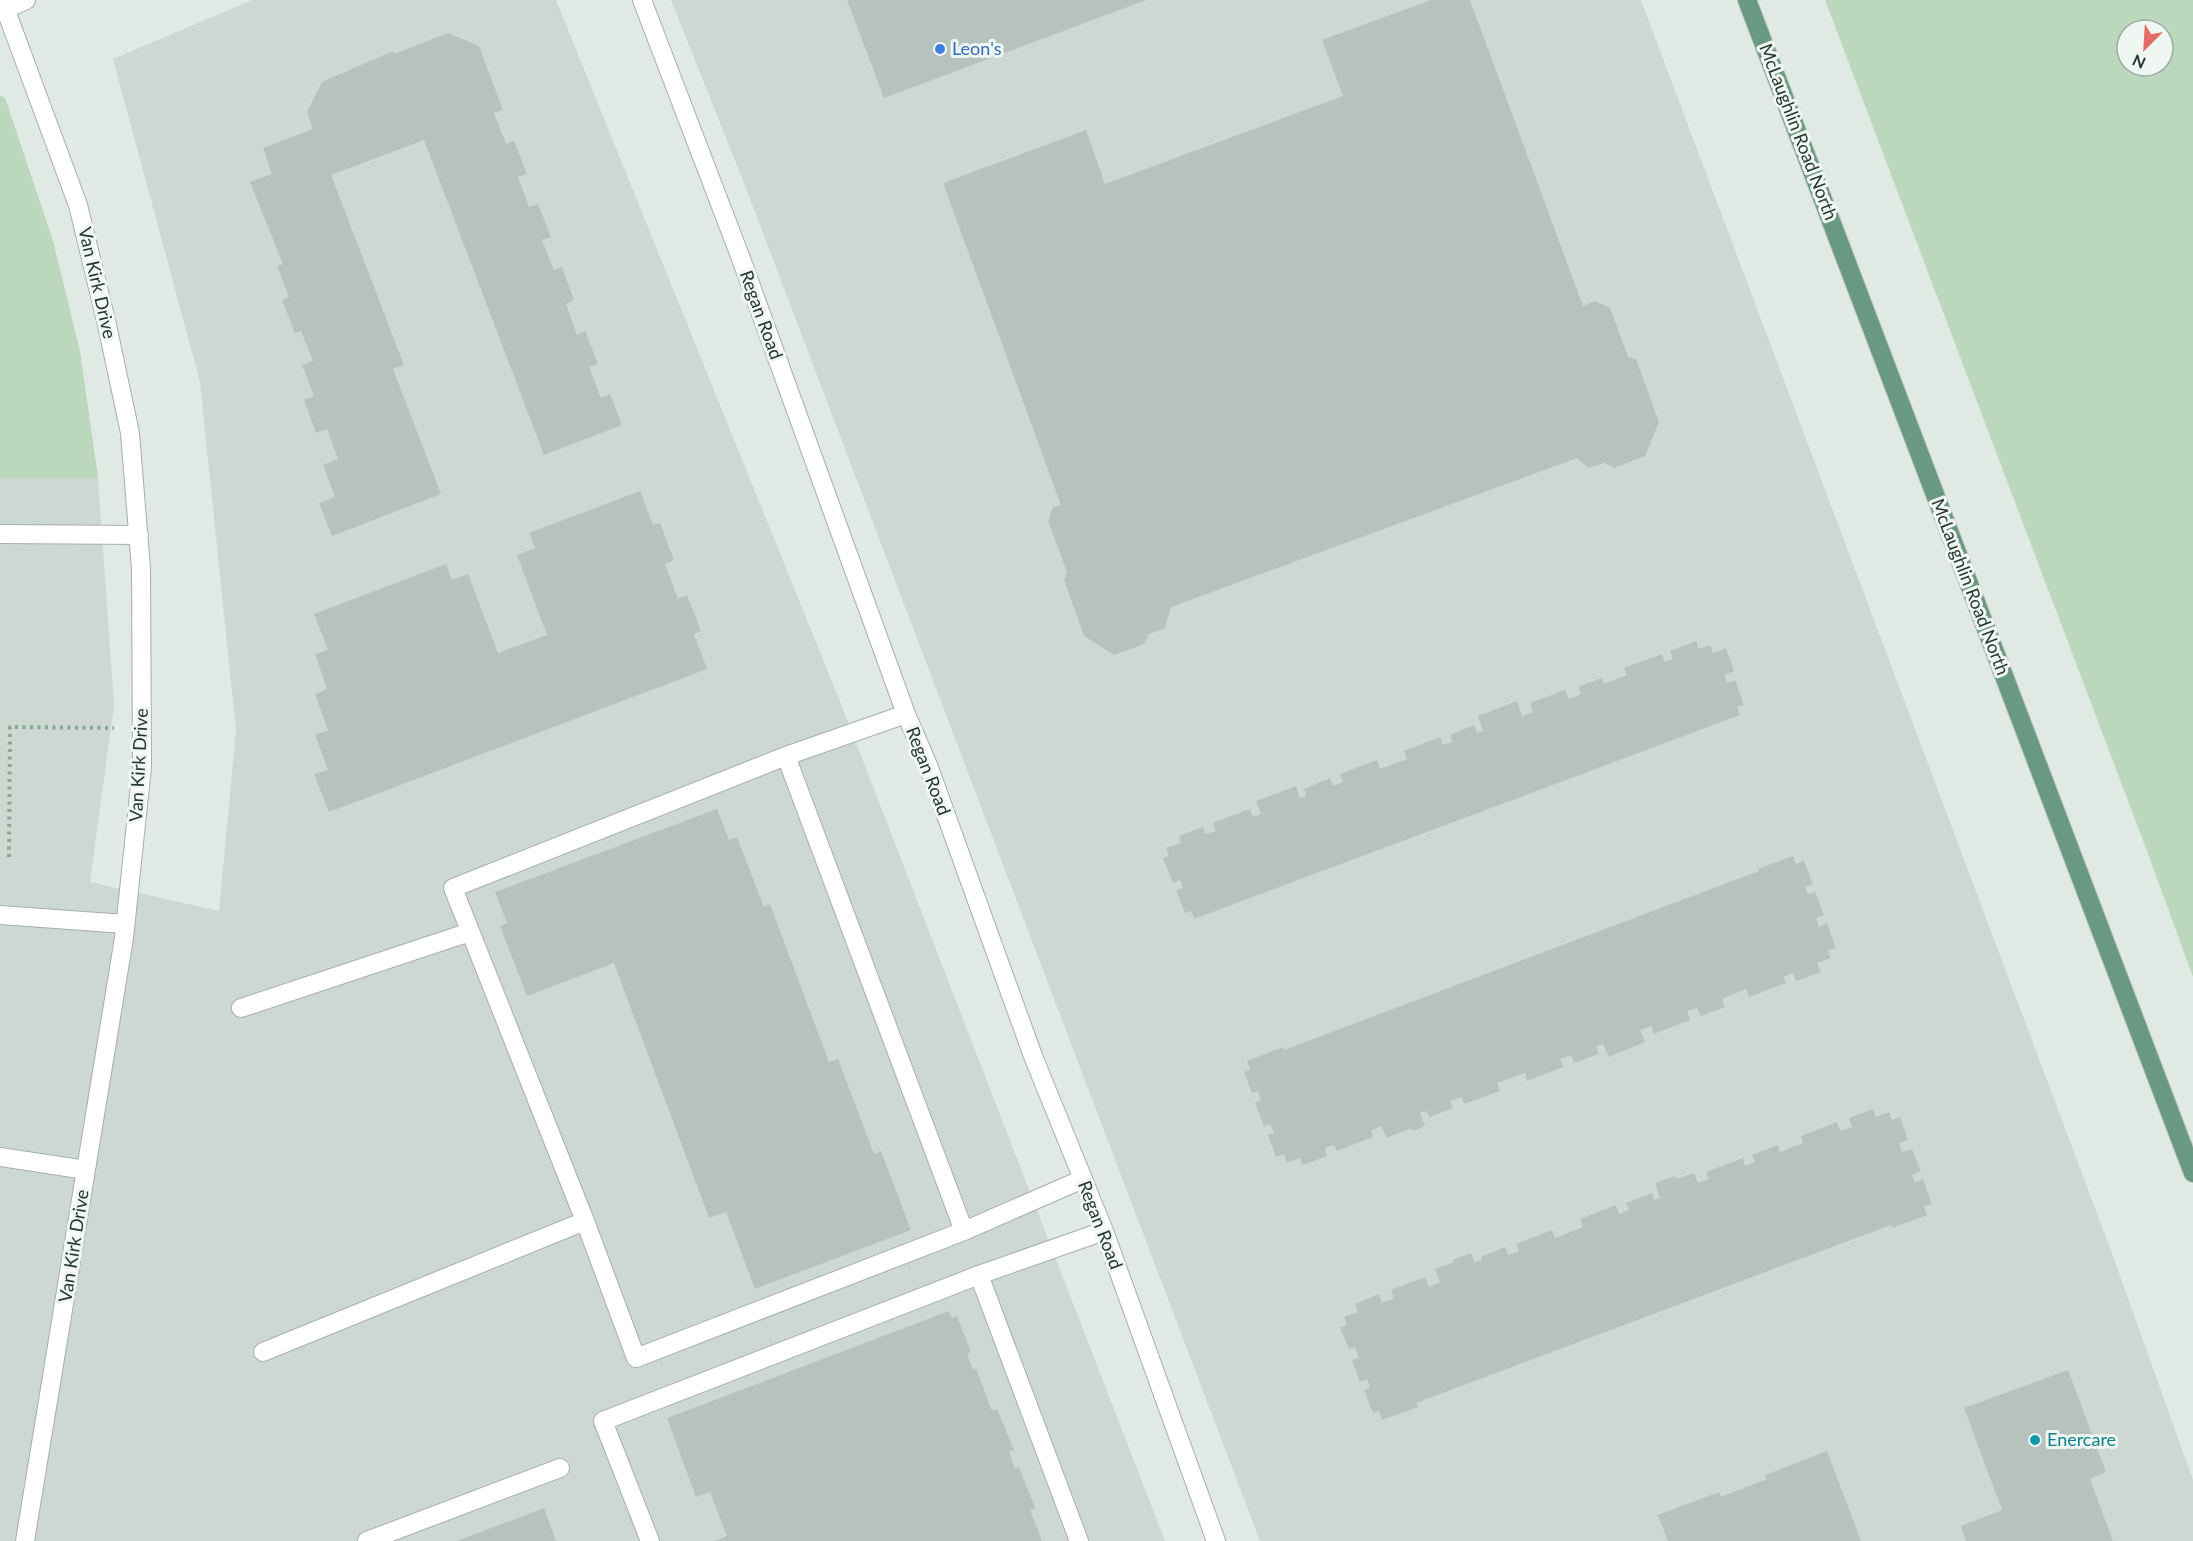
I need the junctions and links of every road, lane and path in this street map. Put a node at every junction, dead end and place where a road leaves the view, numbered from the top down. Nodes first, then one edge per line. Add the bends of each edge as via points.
1 (26, 0) edge
2 (642, 0) edge
3 (1747, 0) edge
4 (3, 7) edge
5 (0, 534) edge
6 (139, 535) junction
7 (906, 714) junction
8 (143, 729) junction
9 (786, 756) junction
10 (9, 857) dead end
11 (0, 915) edge
12 (125, 924) junction
13 (470, 932) junction
14 (241, 1008) dead end
15 (0, 1157) edge
16 (86, 1170) junction
17 (2193, 1173) edge
18 (1083, 1179) junction
19 (585, 1221) junction
20 (1104, 1231) junction
21 (964, 1232) junction
22 (979, 1275) junction
23 (263, 1352) dead end
24 (560, 1468) dead end
25 (25, 1541) edge
26 (367, 1541) edge
27 (650, 1541) edge
28 (1079, 1541) edge
29 (1216, 1541) edge

1 - 4 street
2 - 7 street, Regan Road
3 - 17 main road, McLaughlin Road North
4 - 6 street, Van Kirk Drive via 78,205 130,433
5 - 6 street
6 - 8 street, Van Kirk Drive
7 - 9 street
7 - 18 street, Regan Road
8 - 10 path via 10,727
8 - 12 street, Van Kirk Drive
9 - 13 street via 453,888
9 - 21 street
11 - 12 street
12 - 16 street, Van Kirk Drive
13 - 14 street
13 - 19 street
15 - 16 street
16 - 25 street, Van Kirk Drive
18 - 20 street, Regan Road
18 - 21 street
19 - 21 street via 636,1358
19 - 23 street
20 - 22 street
20 - 29 street, Regan Road
22 - 27 street via 603,1421
22 - 28 street
24 - 26 street

